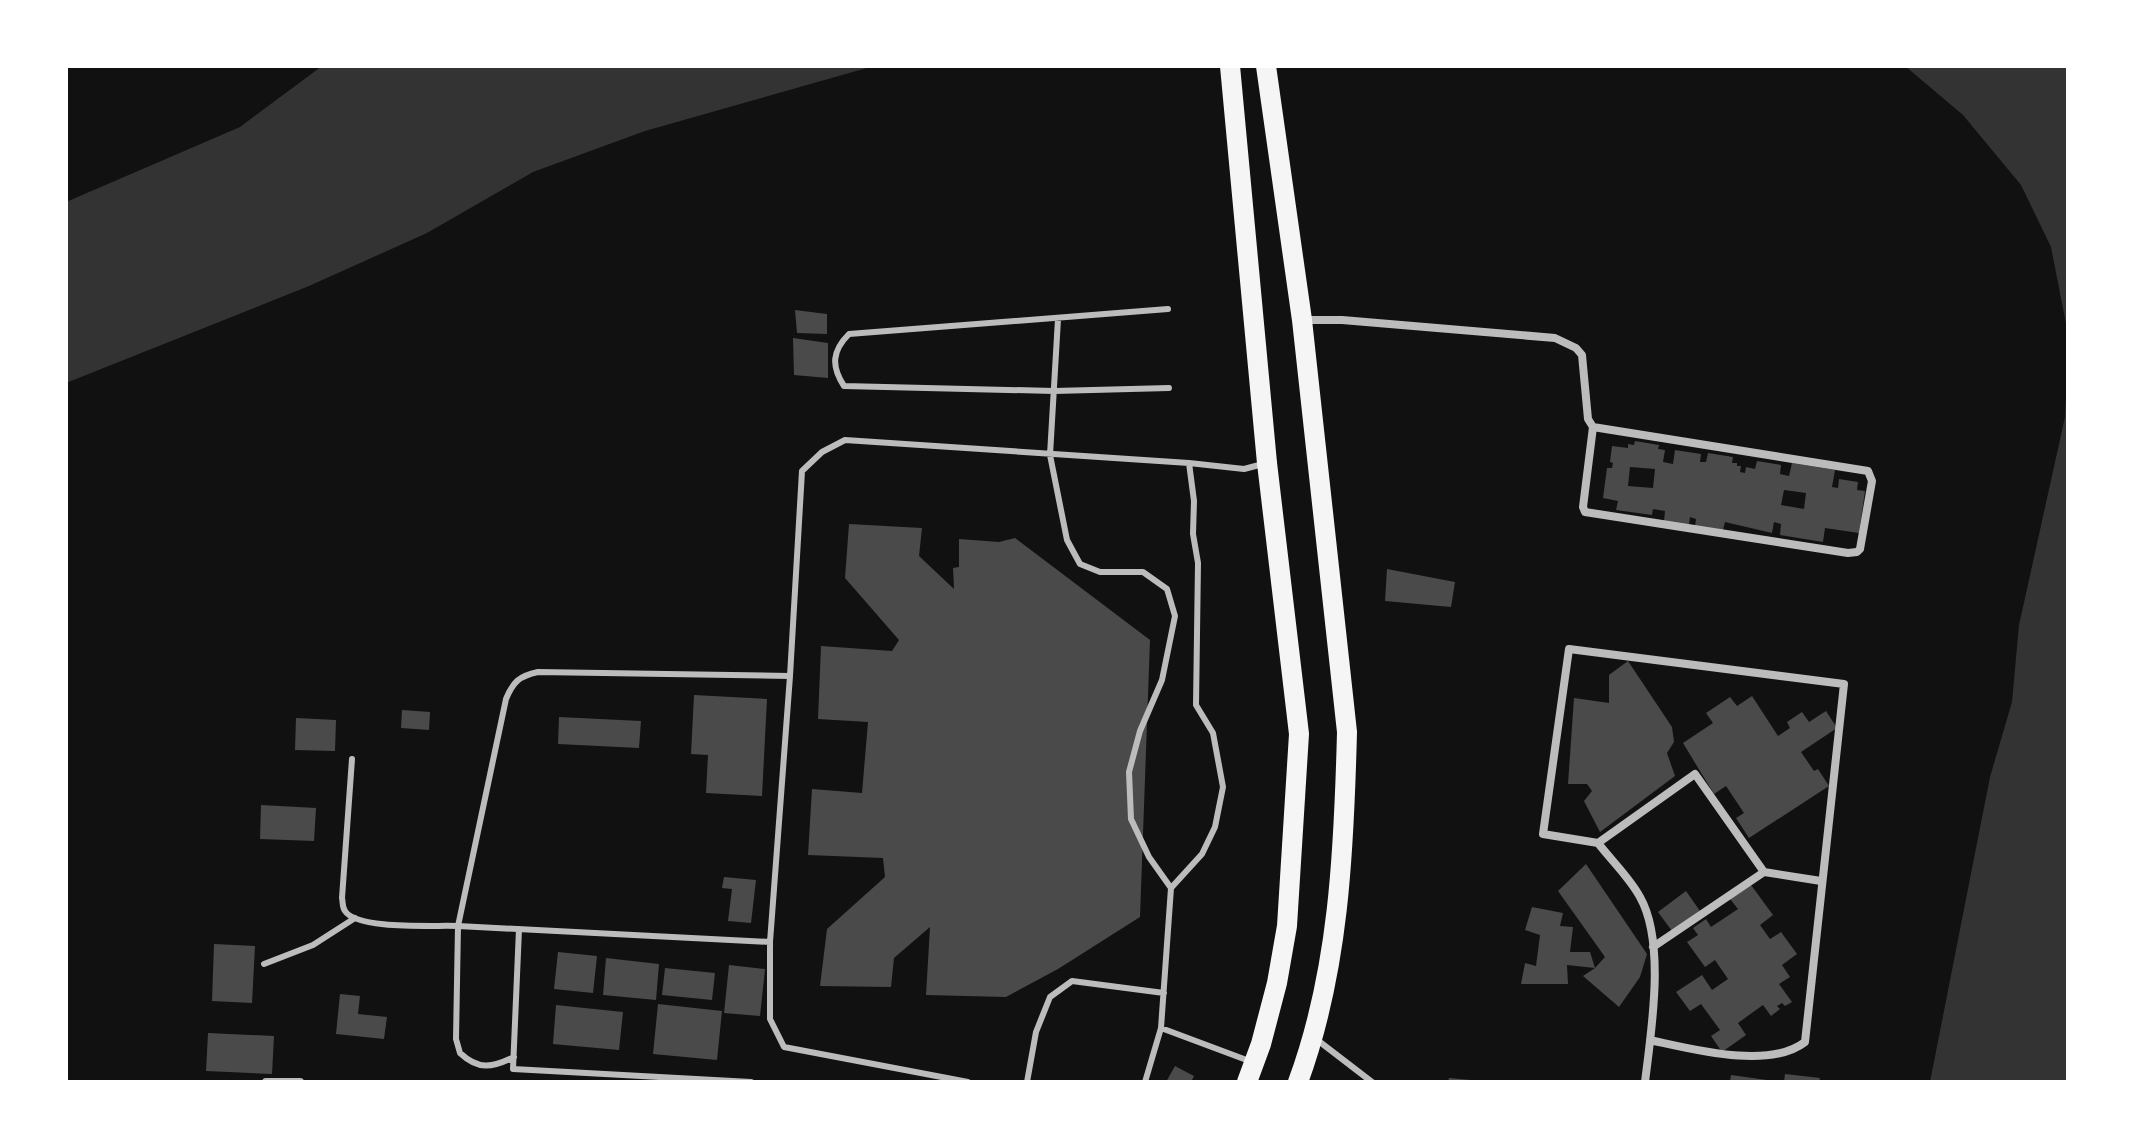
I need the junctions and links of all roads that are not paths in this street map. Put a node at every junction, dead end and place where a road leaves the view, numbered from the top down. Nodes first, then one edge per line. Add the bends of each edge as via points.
1 (1230, 66) edge
2 (1266, 66) edge
3 (1269, 93) junction
4 (1233, 96) junction
5 (1168, 309) dead end
6 (1058, 319) junction
7 (1302, 320) junction
8 (1169, 388) dead end
9 (1054, 391) junction
10 (1593, 427) junction
11 (1050, 455) junction
12 (1189, 463) junction
13 (1267, 463) junction
14 (790, 676) junction
15 (352, 759) dead end
16 (1598, 843) junction
17 (1764, 872) junction
18 (1821, 881) junction
19 (1171, 888) junction
20 (355, 918) junction
21 (458, 926) junction
22 (519, 929) junction
23 (770, 942) junction
24 (1653, 947) junction
25 (264, 964) dead end
26 (1164, 993) junction
27 (1161, 1028) junction
28 (1313, 1037) junction
29 (1650, 1040) junction
30 (514, 1057) junction
31 (1251, 1073) edge
32 (266, 1082) edge
33 (300, 1082) edge
34 (751, 1082) edge
35 (968, 1082) edge
36 (1027, 1082) edge
37 (1145, 1082) edge
38 (1298, 1082) edge
39 (1372, 1082) edge
40 (1645, 1082) edge

1 - 4 main road
2 - 3 main road
3 - 4 main road
3 - 7 main road
4 - 13 main road
5 - 6 lane
6 - 9 lane
6 - 9 lane via 849,334 835,359 844,386
7 - 10 street via 1567,342 1582,355
7 - 28 main road via 1347,732 1334,932
8 - 9 lane
9 - 11 lane
10 - 10 street via 1863,468 1872,481 1860,549 1848,553 1585,512
11 - 12 lane
11 - 14 lane via 845,440 822,452 802,471
11 - 19 lane via 1067,540 1080,564 1100,572 1143,572 1167,589 1175,616 1162,680 1129,772 1131,819
12 - 13 lane via 1244,469
12 - 19 lane via 1198,563 1196,705 1213,733 1223,787 1215,827 1202,854
13 - 31 main road via 1299,734 1287,926
14 - 21 lane via 522,675 506,699
14 - 23 lane
15 - 20 lane via 342,898 345,910
16 - 17 street via 1695,774
16 - 18 street via 1543,834 1569,649 1844,684
16 - 24 street via 1640,897
17 - 18 street
17 - 24 street
18 - 29 street via 1805,1042 1789,1053 1762,1055 1719,1054
19 - 26 lane
20 - 21 lane
20 - 25 lane via 313,945
21 - 22 lane
21 - 30 lane via 460,1053 482,1067
22 - 23 lane
22 - 30 lane
23 - 35 lane via 770,1019 784,1047
24 - 29 street
26 - 27 lane
26 - 36 lane via 1072,981 1050,997 1036,1032
27 - 31 lane
27 - 37 lane
28 - 38 main road
28 - 39 lane
29 - 40 street
30 - 34 lane via 513,1069
32 - 33 street

